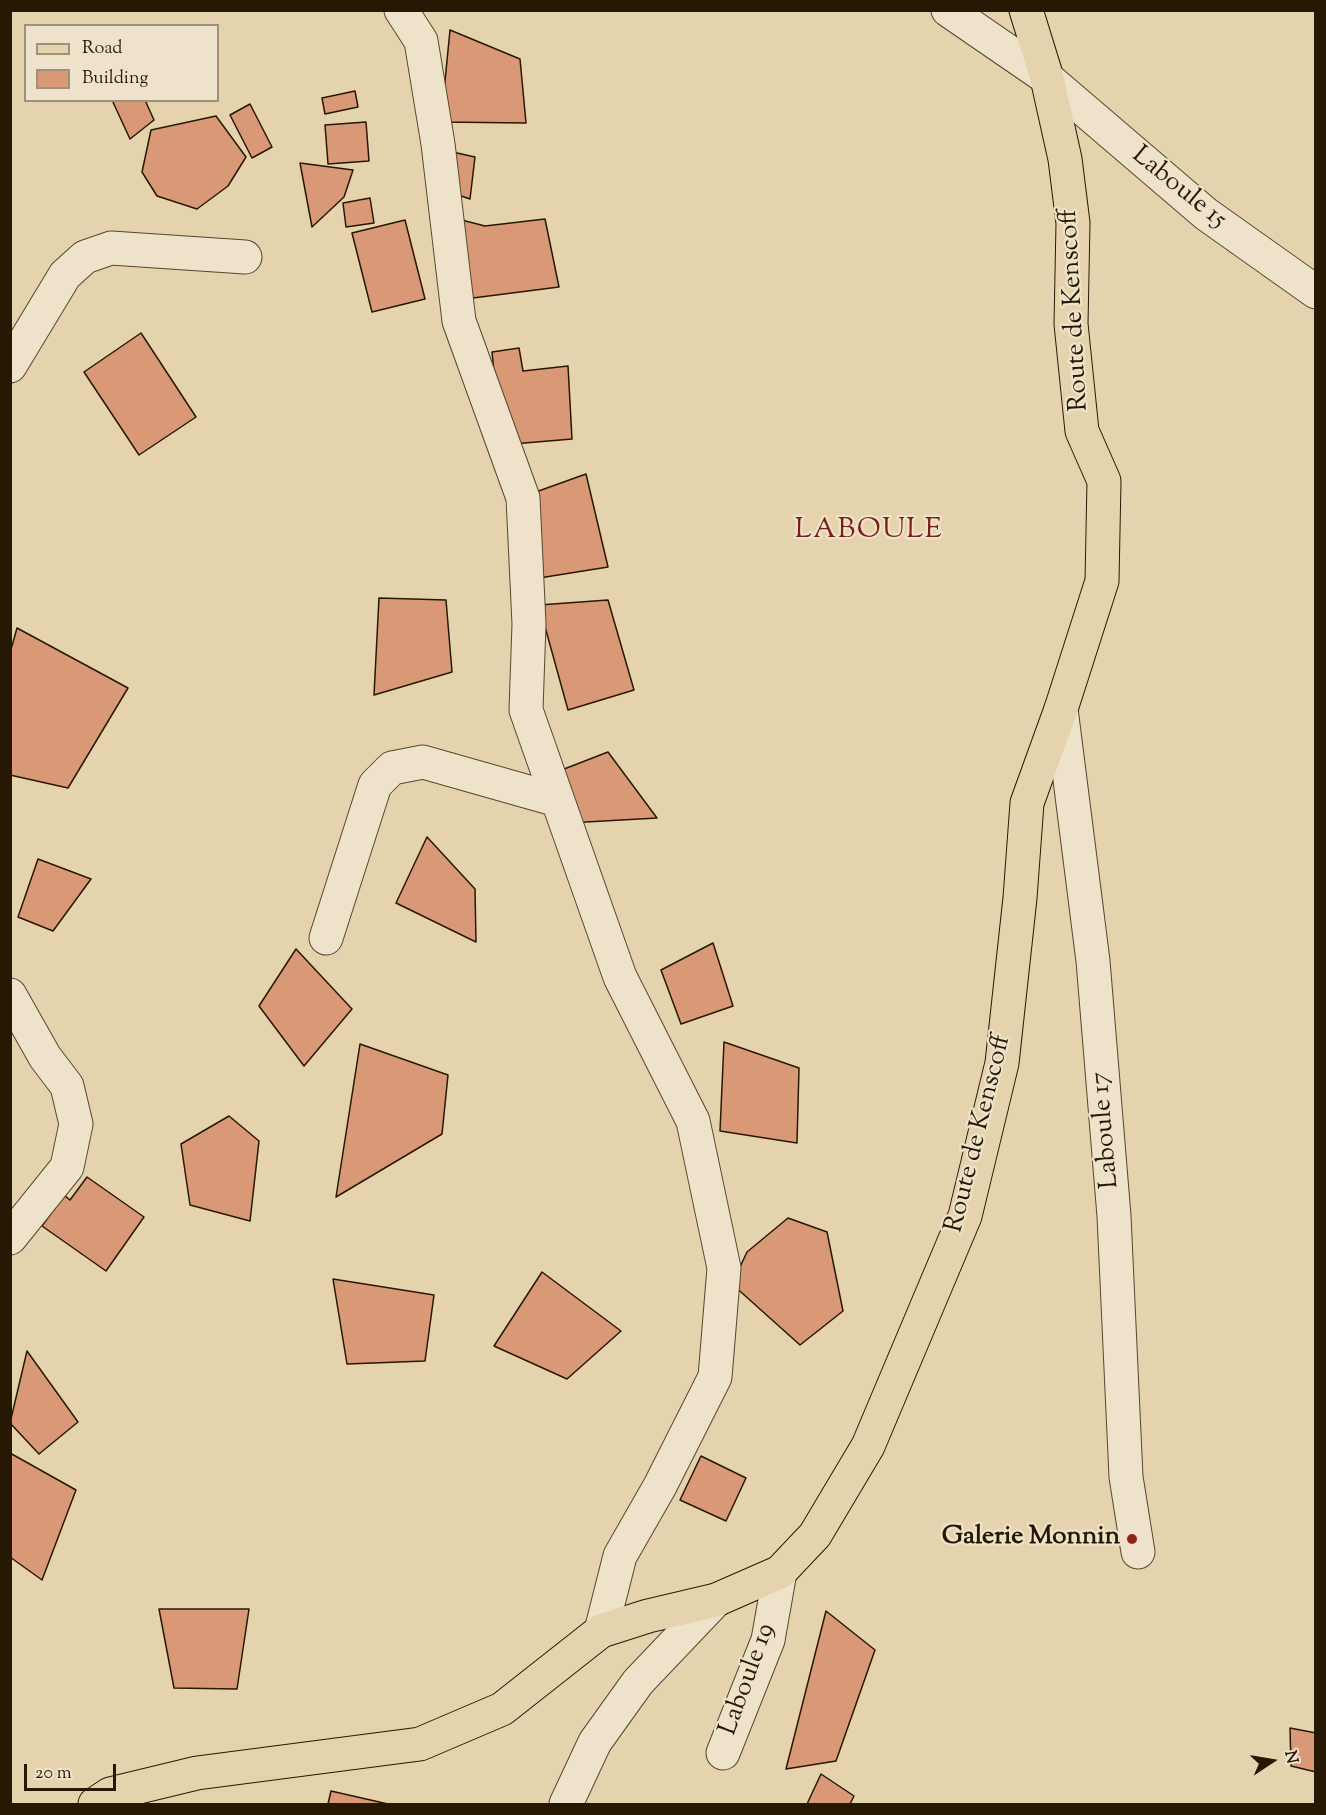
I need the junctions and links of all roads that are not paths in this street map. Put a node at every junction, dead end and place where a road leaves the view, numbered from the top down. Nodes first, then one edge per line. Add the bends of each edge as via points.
1 (401, 10) edge
2 (948, 10) edge
3 (1026, 10) edge
4 (1047, 78) junction
5 (245, 257) dead end
6 (1316, 292) edge
7 (10, 366) edge
8 (1061, 709) junction
9 (557, 800) junction
10 (326, 938) dead end
11 (10, 995) edge
12 (10, 1239) edge
13 (1138, 1552) dead end
14 (780, 1572) junction
15 (716, 1600) junction
16 (601, 1631) junction
17 (723, 1753) dead end
18 (95, 1804) edge
19 (566, 1804) edge

1 - 9 street via 421,41 459,321 523,498 529,624 526,710
2 - 4 street, Laboule 15
3 - 4 main road, Route de Kenscoff
4 - 6 street, Laboule 15 via 1206,214
4 - 8 main road, Route de Kenscoff via 1065,159 1073,223 1071,324 1082,432 1104,481 1102,581
5 - 7 street via 111,248 85,257 65,275
8 - 13 street, Laboule 17 via 1093,961 1114,1216 1126,1477
8 - 14 main road, Route de Kenscoff via 1027,803 1002,1063 965,1216 868,1446 815,1535
9 - 10 street via 423,762 392,768 375,785
9 - 16 street via 620,977 693,1121 724,1268 715,1377 620,1556
11 - 12 street via 45,1057 67,1086 76,1124 67,1167
14 - 15 main road, Route de Kenscoff
14 - 17 street, Laboule 19 via 768,1640
15 - 16 main road, Route de Kenscoff
15 - 19 street via 638,1682 595,1742
16 - 18 main road, Route de Kenscoff via 502,1709 420,1744 197,1773 111,1794

